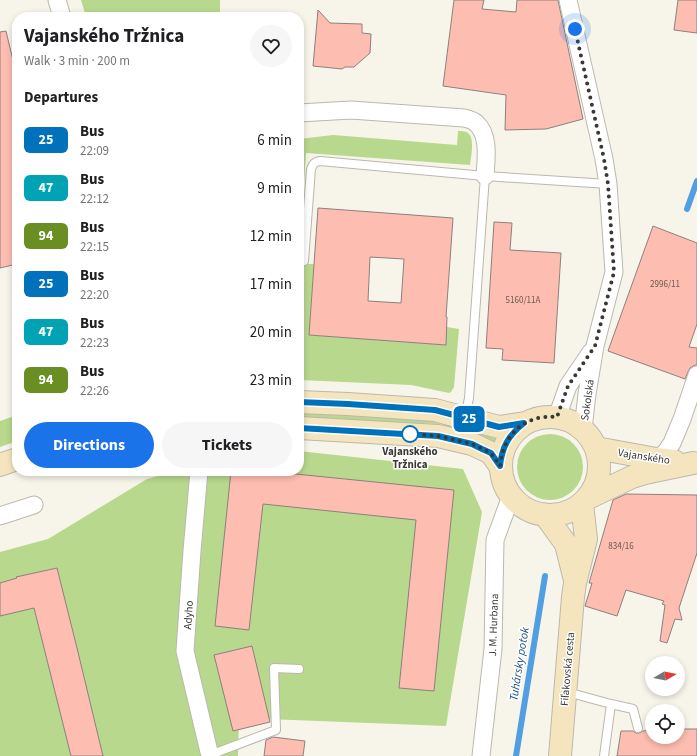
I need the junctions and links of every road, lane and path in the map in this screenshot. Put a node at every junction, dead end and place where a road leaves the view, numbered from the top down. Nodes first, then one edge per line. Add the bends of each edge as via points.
1 (57, 0) edge
2 (568, 0) edge
3 (61, 12) edge
4 (304, 113) edge
5 (485, 176) junction
6 (608, 184) junction
7 (304, 261) dead end
8 (595, 346) junction
9 (697, 376) edge
10 (304, 402) edge
11 (557, 417) junction
12 (465, 418) junction
13 (524, 423) junction
14 (304, 428) edge
15 (583, 429) junction
16 (596, 448) junction
17 (656, 460) junction
18 (12, 461) edge
19 (695, 464) edge
20 (0, 465) edge
21 (500, 466) junction
22 (198, 476) edge
23 (511, 496) junction
24 (585, 501) junction
25 (34, 505) dead end
26 (545, 515) junction
27 (0, 516) edge
28 (575, 583) junction
29 (299, 669) dead end
30 (565, 692) junction
31 (611, 704) junction
32 (638, 728) dead end
33 (210, 756) edge
34 (481, 756) edge
35 (560, 756) edge
36 (604, 756) edge

1 - 3 street
2 - 6 street, Sokolská
4 - 5 street via 351,110 471,120 480,127 486,143
5 - 6 lane
5 - 7 lane via 316,161 311,169
5 - 12 lane via 469,398
6 - 8 street, Sokolská via 614,272
8 - 11 street, Sokolská via 568,386
8 - 15 street, Sokolská
9 - 17 street via 672,443
10 - 12 main road, Vajanského via 435,410
11 - 13 main road, Vajanského via 537,418
11 - 15 main road, Vajanského via 575,423
12 - 13 main road, Vajanského via 499,427
13 - 21 main road, Vajanského via 507,441
14 - 21 main road, Vajanského via 438,436 472,444 485,450 491,453
15 - 16 main road, Vajanského
16 - 17 main road, Vajanského
16 - 24 main road, Vajanského via 598,474 593,491
17 - 19 main road, Vajanského
18 - 20 main road
19 - 24 main road, Vajanského via 632,477
21 - 23 main road, Vajanského via 505,487
22 - 33 street, Adyho via 185,651
23 - 26 main road, Vajanského via 526,509
23 - 34 street, J. M. Hurbana via 496,540 493,649
24 - 26 main road, Vajanského via 567,512
24 - 28 main road, Fiľakovská cesta via 586,540
25 - 27 street
26 - 28 main road, Fiľakovská cesta via 566,544
28 - 30 main road, Fiľakovská cesta
29 - 33 lane via 274,668 276,730
30 - 31 lane
30 - 35 main road, Fiľakovská cesta
31 - 32 lane via 633,710
31 - 36 lane

